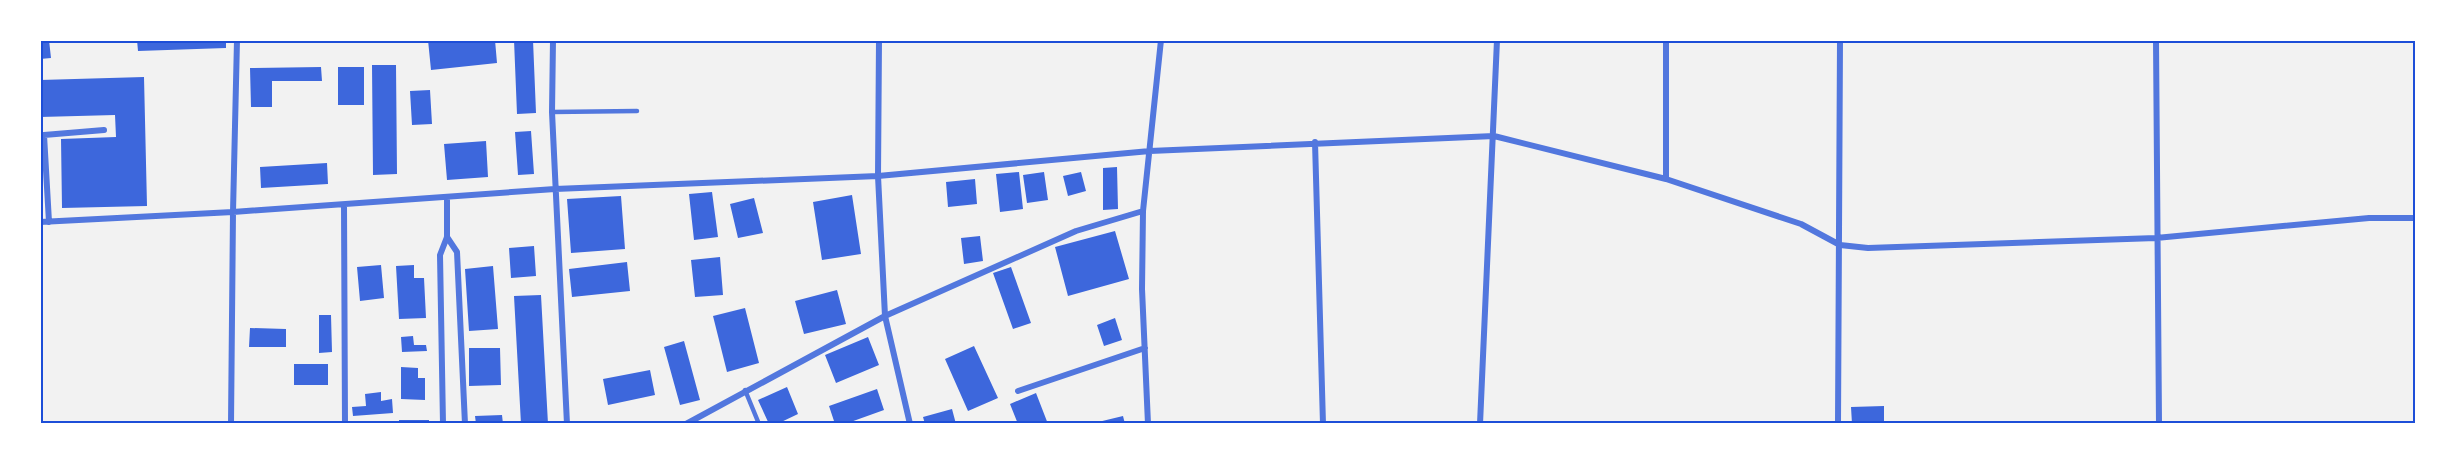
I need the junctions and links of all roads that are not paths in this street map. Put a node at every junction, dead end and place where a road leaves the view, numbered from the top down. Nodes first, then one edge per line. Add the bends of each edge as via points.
1 (237, 40) edge
2 (553, 40) edge
3 (879, 40) edge
4 (1161, 40) edge
5 (1497, 40) edge
6 (1666, 40) edge
7 (1840, 40) edge
8 (2156, 40) edge
9 (637, 111) dead end
10 (552, 112) junction
11 (104, 130) dead end
12 (1494, 136) junction
13 (1315, 142) junction
14 (1150, 151) junction
15 (878, 176) junction
16 (1666, 179) junction
17 (555, 189) junction
18 (447, 197) junction
19 (344, 205) junction
20 (1143, 211) junction
21 (232, 212) junction
22 (2415, 218) edge
23 (40, 222) edge
24 (49, 222) junction
25 (447, 237) junction
26 (2156, 238) junction
27 (1840, 245) junction
28 (885, 316) junction
29 (1145, 348) junction
30 (745, 390) junction
31 (1018, 391) dead end
32 (231, 423) edge
33 (345, 423) edge
34 (443, 423) edge
35 (465, 423) edge
36 (567, 423) edge
37 (686, 423) edge
38 (759, 423) edge
39 (910, 423) edge
40 (1148, 423) edge
41 (1323, 423) edge
42 (1480, 423) edge
43 (1838, 423) edge
44 (2158, 423) edge

1 - 21 street
2 - 10 street
3 - 15 street
4 - 14 street
5 - 12 street
6 - 16 street
7 - 27 street
8 - 26 street
9 - 10 lane
10 - 17 street
11 - 24 street via 44,135
12 - 13 street
12 - 16 street
12 - 42 street
13 - 14 street
13 - 41 street
14 - 15 street
14 - 20 street
15 - 17 street
15 - 28 street
16 - 27 street via 1801,224
17 - 18 street
17 - 36 street
18 - 19 street
18 - 25 street
19 - 21 street
19 - 33 street
20 - 28 street via 1076,231
20 - 29 street
21 - 24 street
21 - 32 street
22 - 26 street via 2369,218
23 - 24 street
25 - 34 street via 440,255
25 - 35 street via 457,252
26 - 27 street via 1868,248
26 - 44 street
27 - 43 street
28 - 30 street
28 - 39 street
29 - 31 street
29 - 40 street
30 - 37 street
30 - 38 lane

